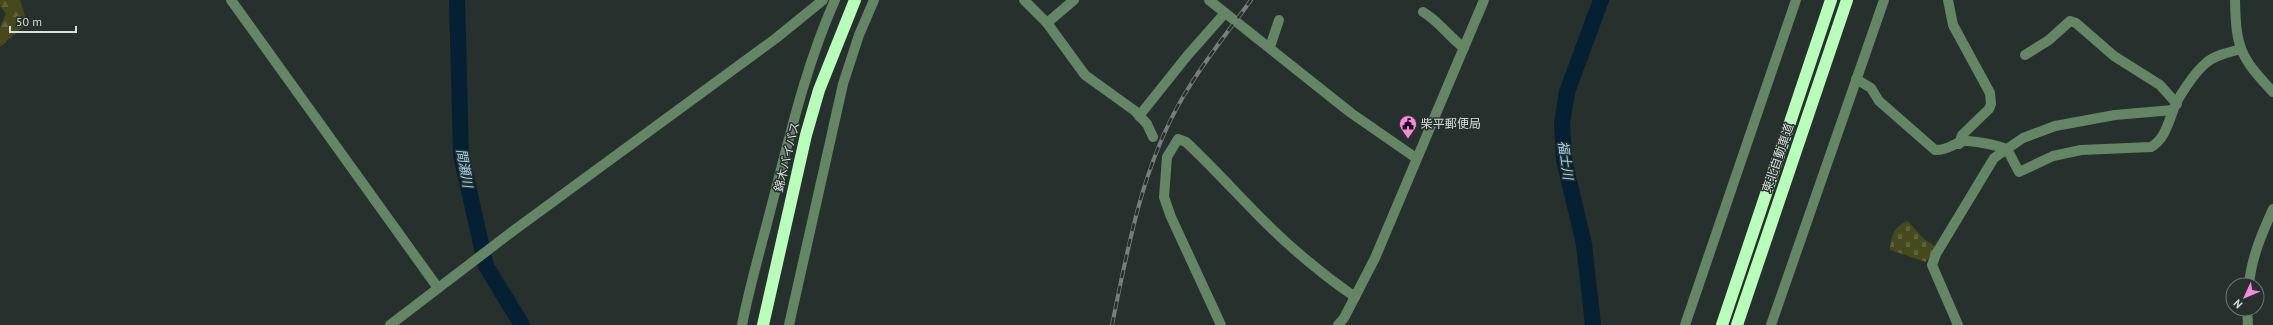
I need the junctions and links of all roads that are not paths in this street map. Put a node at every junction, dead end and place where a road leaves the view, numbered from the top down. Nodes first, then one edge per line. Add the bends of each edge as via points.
1 (231, 0) edge
2 (823, 0) edge
3 (835, 0) edge
4 (855, 0) edge
5 (874, 0) edge
6 (1024, 0) edge
7 (1074, 0) edge
8 (1209, 0) edge
9 (1484, 0) edge
10 (1796, 0) edge
11 (1831, 0) edge
12 (1847, 0) edge
13 (1884, 0) edge
14 (1948, 0) edge
15 (2235, 0) edge
16 (1423, 12) dead end
17 (1226, 13) junction
18 (1279, 20) dead end
19 (1047, 23) junction
20 (1270, 47) junction
21 (1464, 48) junction
22 (2241, 49) junction
23 (2025, 56) dead end
24 (1856, 79) junction
25 (2273, 92) edge
26 (2175, 107) junction
27 (1139, 116) junction
28 (1153, 137) dead end
29 (1959, 144) junction
30 (2008, 149) junction
31 (1416, 158) junction
32 (2273, 209) edge
33 (2250, 277) edge
34 (438, 288) junction
35 (1355, 297) junction
36 (390, 325) edge
37 (742, 325) edge
38 (763, 325) edge
39 (789, 325) edge
40 (1220, 325) edge
41 (1338, 325) edge
42 (1685, 325) edge
43 (1722, 325) edge
44 (1737, 325) edge
45 (1771, 325) edge
46 (1958, 325) edge

1 - 34 street
2 - 34 street via 775,39
3 - 37 street via 789,131
4 - 38 highway, 錦木バイパス via 819,90 806,135
5 - 39 street via 843,84
6 - 19 street
7 - 19 street
8 - 17 street
9 - 21 street
10 - 42 street
11 - 43 highway, 東北自動車道
12 - 44 highway, 東北自動車道
13 - 24 street
14 - 29 street via 1953,25 1990,93 1991,104 1962,136
15 - 22 street via 2235,30
16 - 21 street
17 - 20 street
17 - 27 street via 1187,56
18 - 20 street
19 - 27 street via 1085,75
20 - 31 street via 1351,113
21 - 31 street
22 - 25 street via 2255,73
22 - 26 street via 2206,62 2190,81
23 - 26 street via 2049,40 2070,21 2076,23 2114,56 2160,85
24 - 29 street via 1871,88 1879,101 1935,150
24 - 45 street
26 - 30 street via 2055,126 2023,138
26 - 30 street via 2158,143 2151,147 2081,150 2053,156 2019,172
27 - 28 street via 1147,124
29 - 30 street via 1965,141
30 - 46 street via 1994,158 1936,254 1932,265
31 - 35 street via 1375,258
32 - 33 street via 2260,239
34 - 36 street
35 - 40 street via 1325,276 1272,229 1224,178 1186,142 1178,139 1167,157 1164,197
35 - 41 street

